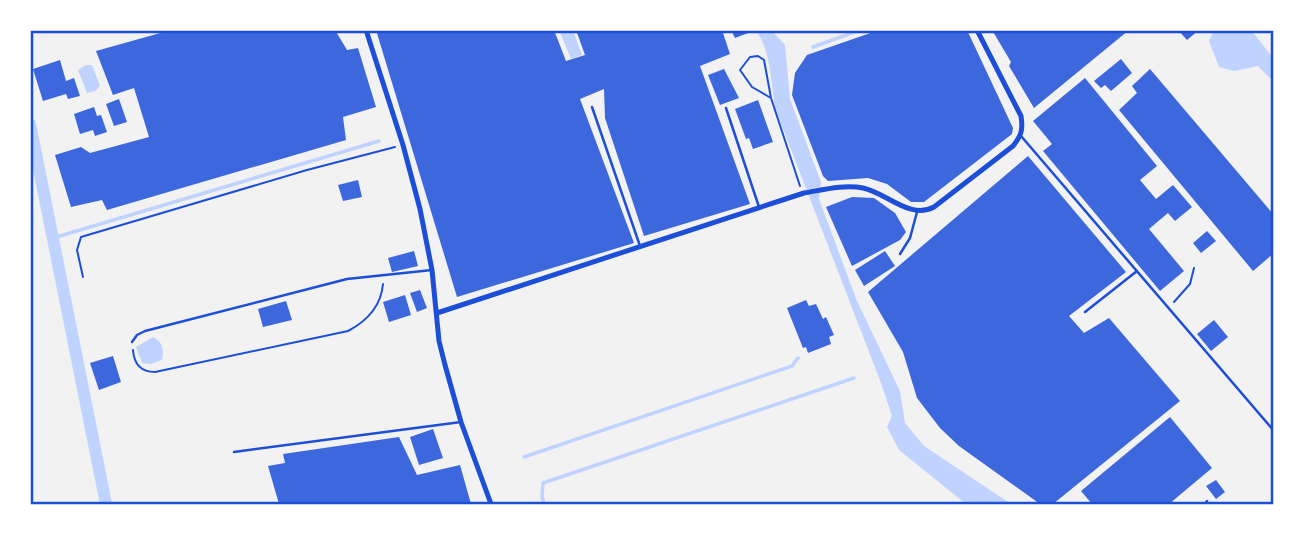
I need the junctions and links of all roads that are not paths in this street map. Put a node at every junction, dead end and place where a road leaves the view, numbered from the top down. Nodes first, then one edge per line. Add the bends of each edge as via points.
1 (366, 30) edge
2 (977, 30) edge
3 (592, 107) dead end
4 (726, 108) dead end
5 (1021, 136) junction
6 (759, 206) junction
7 (917, 212) junction
8 (640, 246) junction
9 (900, 254) dead end
10 (432, 270) junction
11 (1137, 271) junction
12 (1085, 312) dead end
13 (437, 313) junction
14 (132, 342) road end
15 (460, 422) junction
16 (1274, 431) edge
17 (234, 452) dead end
18 (491, 504) edge

1 - 10 street via 403,145
2 - 5 street via 1021,116
3 - 8 lane
4 - 6 lane
5 - 7 street via 934,207
5 - 11 lane
6 - 7 street via 803,193 861,187
6 - 8 street
7 - 9 lane
8 - 13 street
10 - 13 street
10 - 14 lane via 348,279 145,331
11 - 12 lane
11 - 16 lane
13 - 15 street via 439,341
15 - 17 lane
15 - 18 street

